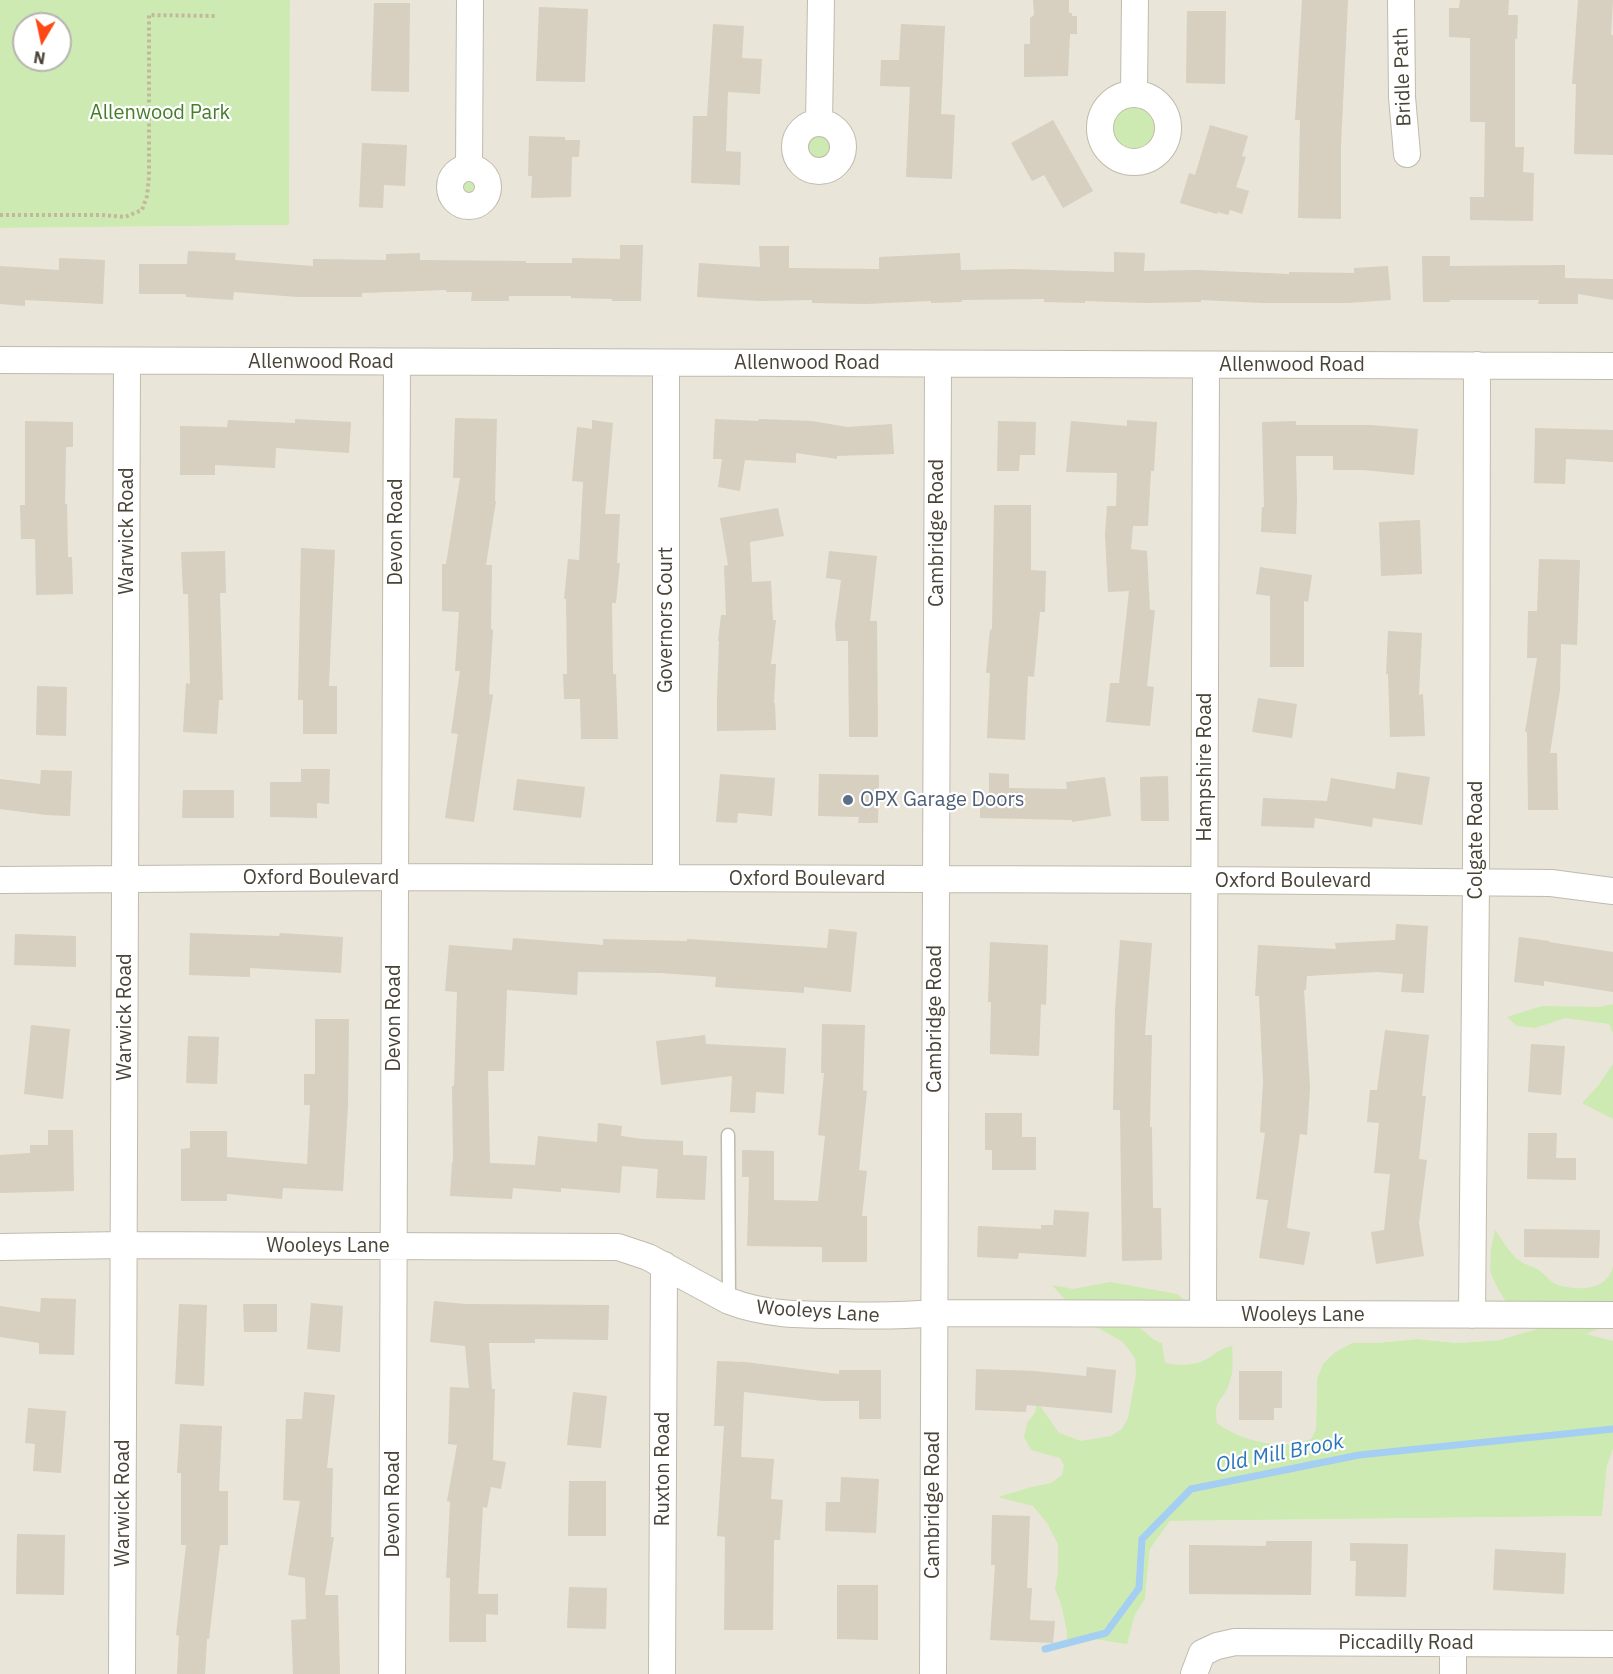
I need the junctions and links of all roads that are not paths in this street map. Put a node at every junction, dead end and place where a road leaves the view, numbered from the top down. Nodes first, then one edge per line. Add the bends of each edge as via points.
1 (470, 0) edge
2 (821, 0) edge
3 (1135, 0) edge
4 (1401, 0) edge
5 (1134, 93) dead end
6 (819, 123) dead end
7 (1407, 154) dead end
8 (469, 168) dead end
9 (0, 360) edge
10 (127, 361) junction
11 (397, 362) junction
12 (666, 363) junction
13 (938, 364) junction
14 (1206, 365) junction
15 (1477, 365) junction
16 (1613, 366) edge
17 (395, 877) junction
18 (666, 878) junction
19 (125, 879) junction
20 (935, 879) junction
21 (0, 880) edge
22 (1205, 880) junction
23 (1476, 882) junction
24 (1613, 891) edge
25 (728, 1135) dead end
26 (124, 1245) junction
27 (393, 1246) junction
28 (0, 1247) edge
29 (664, 1264) junction
30 (729, 1301) junction
31 (934, 1313) junction
32 (1203, 1314) junction
33 (1472, 1315) junction
34 (1613, 1315) edge
35 (1453, 1643) junction
36 (1613, 1644) edge
37 (1198, 1664) edge
38 (122, 1674) edge
39 (392, 1674) edge
40 (662, 1674) edge
41 (933, 1674) edge
42 (1453, 1674) edge

1 - 8 street
2 - 6 street
3 - 5 street
4 - 7 street, Bridle Path
9 - 10 street, Allenwood Road
10 - 11 street, Allenwood Road
10 - 19 street, Warwick Road
11 - 12 street, Allenwood Road
11 - 17 street, Devon Road
12 - 13 street, Allenwood Road
12 - 18 street, Governors Court
13 - 14 street, Allenwood Road
13 - 20 street, Cambridge Road
14 - 15 street, Allenwood Road
14 - 22 street, Hampshire Road
15 - 16 street, Allenwood Road
15 - 23 street, Colgate Road
17 - 18 street, Oxford Boulevard
17 - 19 street, Oxford Boulevard
17 - 27 street, Devon Road
18 - 20 street, Oxford Boulevard
19 - 21 street, Oxford Boulevard
19 - 26 street, Warwick Road
20 - 22 street, Oxford Boulevard
20 - 31 street, Cambridge Road
22 - 23 street, Oxford Boulevard
22 - 32 street, Hampshire Road
23 - 24 street, Oxford Boulevard via 1551,883
23 - 33 street, Colgate Road
25 - 30 lane
26 - 27 street, Wooleys Lane
26 - 28 street, Wooleys Lane
26 - 38 street, Warwick Road
27 - 29 street, Wooleys Lane via 618,1247
27 - 39 street, Devon Road
29 - 30 street, Wooleys Lane
29 - 40 street, Ruxton Road
30 - 31 street, Wooleys Lane via 785,1314
31 - 32 street, Wooleys Lane
31 - 41 street, Cambridge Road
32 - 33 street, Wooleys Lane
33 - 34 street, Wooleys Lane
35 - 36 street, Piccadilly Road
35 - 37 street, Piccadilly Road via 1235,1642 1217,1646
35 - 42 street

